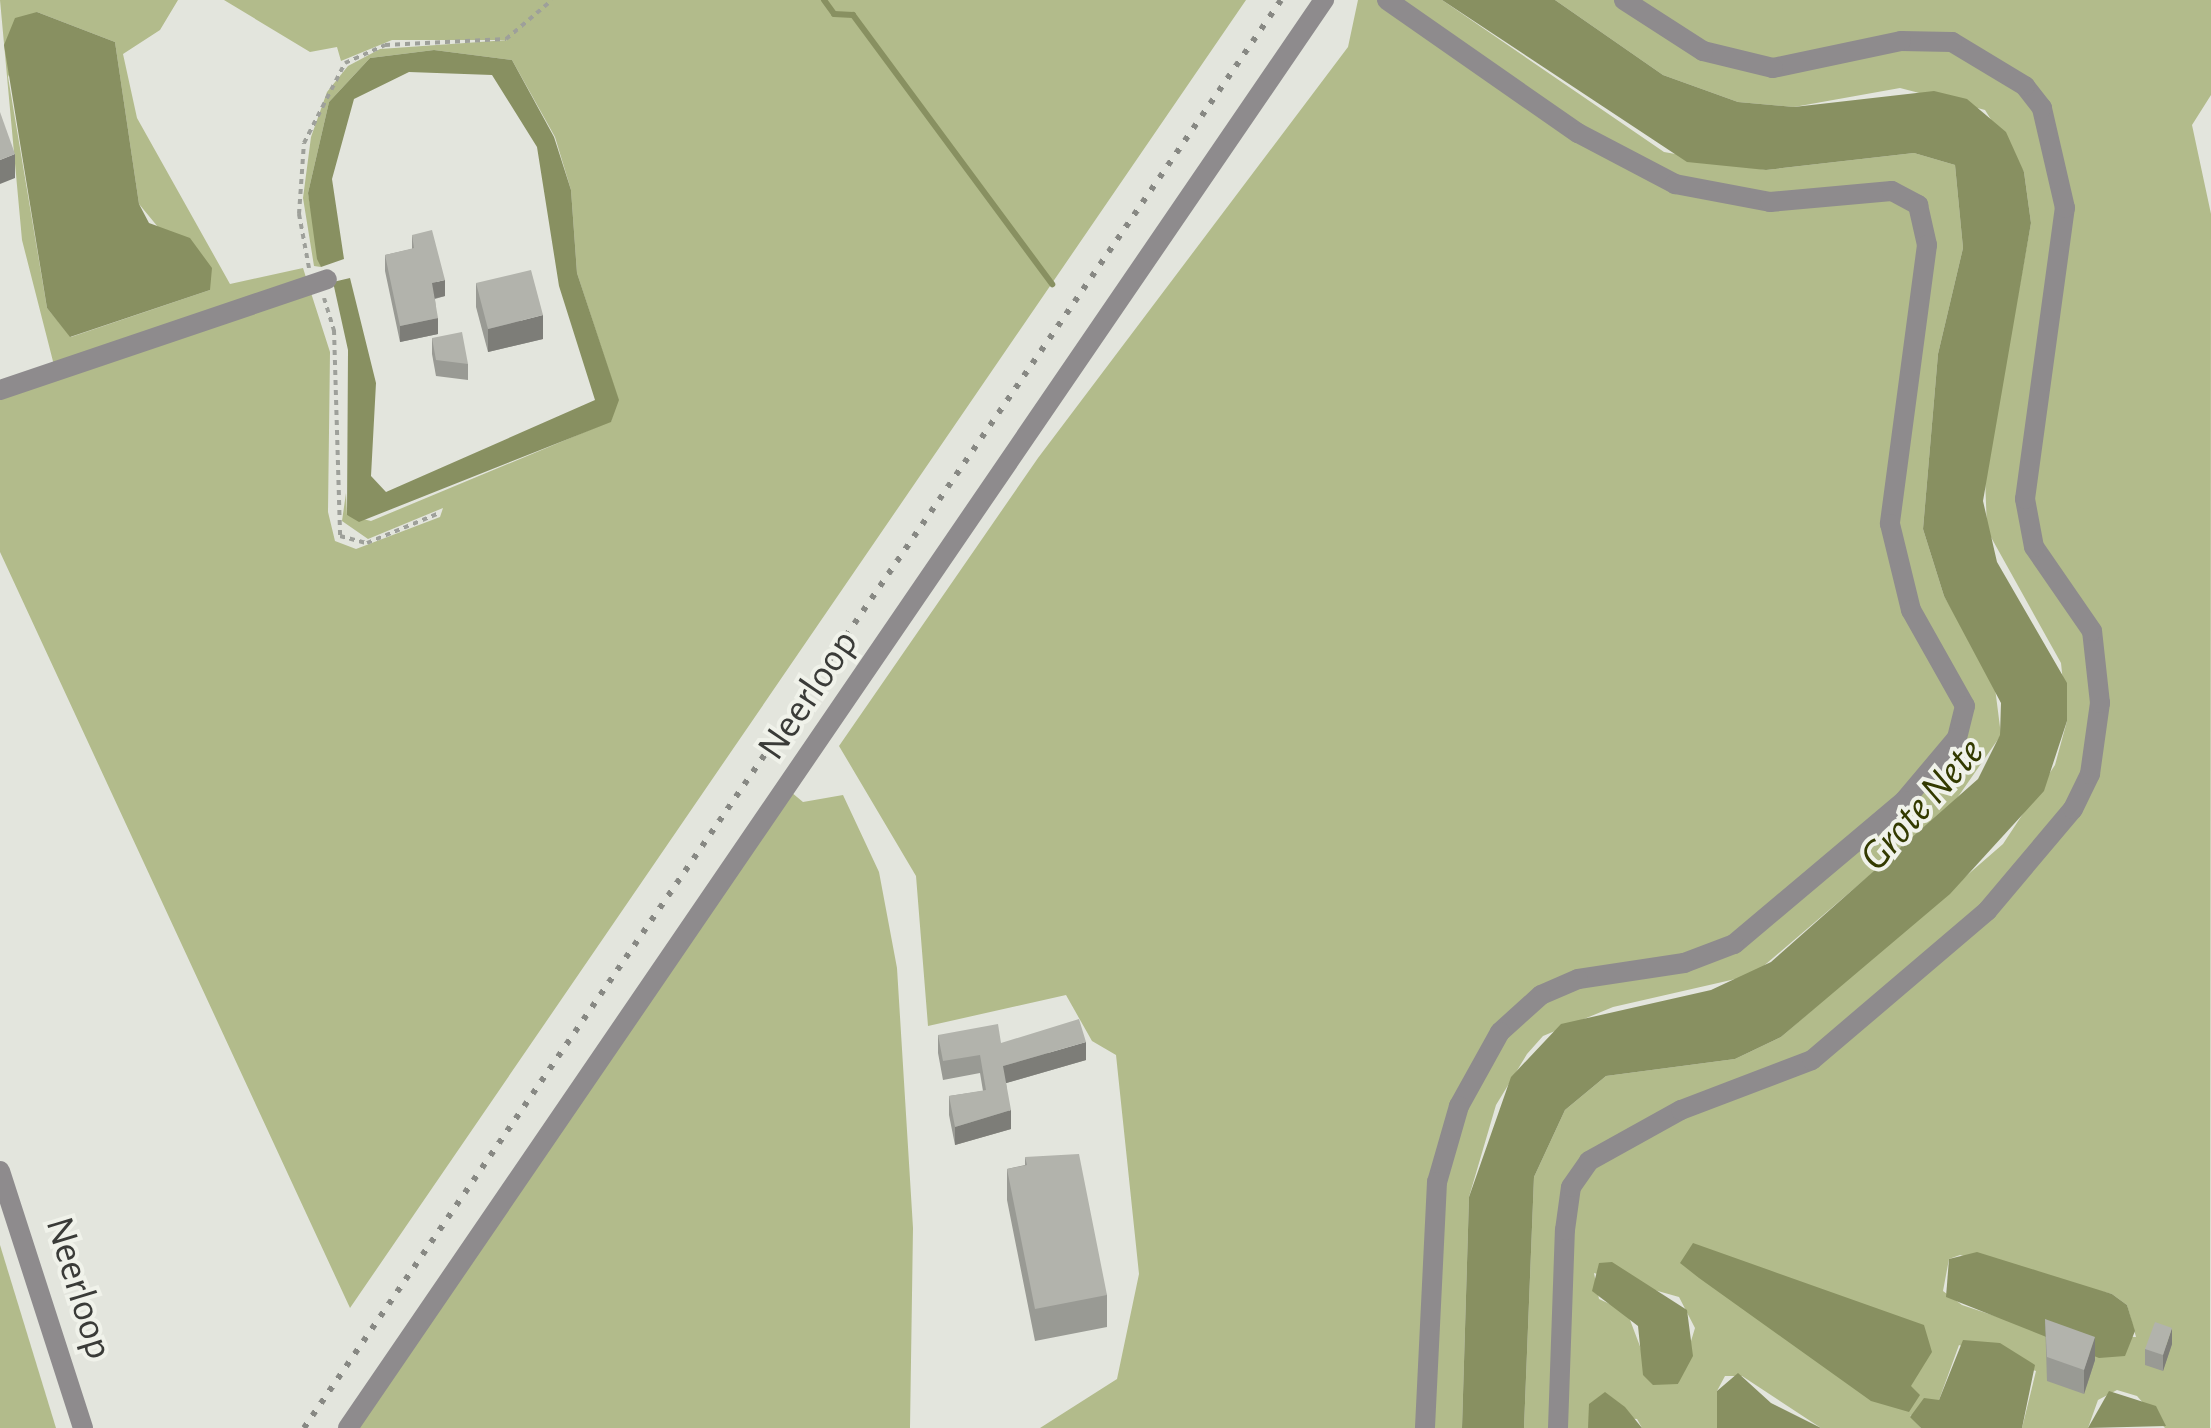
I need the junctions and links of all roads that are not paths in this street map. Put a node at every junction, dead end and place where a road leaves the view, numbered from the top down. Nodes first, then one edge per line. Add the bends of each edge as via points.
1 (1324, 0) edge
2 (1387, 0) edge
3 (1624, 0) edge
4 (320, 281) road end
5 (0, 390) edge
6 (0, 1171) edge
7 (84, 1428) edge
8 (348, 1428) edge
9 (1426, 1428) edge
10 (1558, 1428) edge

1 - 8 street, Neerloop
2 - 9 street via 1578,133 1675,184 1770,202 1892,191 1918,205 1928,245 1890,524 1911,610 1966,706 1958,738 1904,801 1734,944 1684,963 1578,978 1541,995 1500,1032 1459,1106 1437,1182
3 - 10 street via 1704,51 1773,68 1901,41 1952,42 2025,86 2042,108 2066,208 2025,499 2034,547 2092,631 2100,704 2090,774 2073,809 1987,911 1812,1060 1645,1127 1588,1161 1571,1187 1565,1230
4 - 5 street
6 - 7 street, Neerloop

